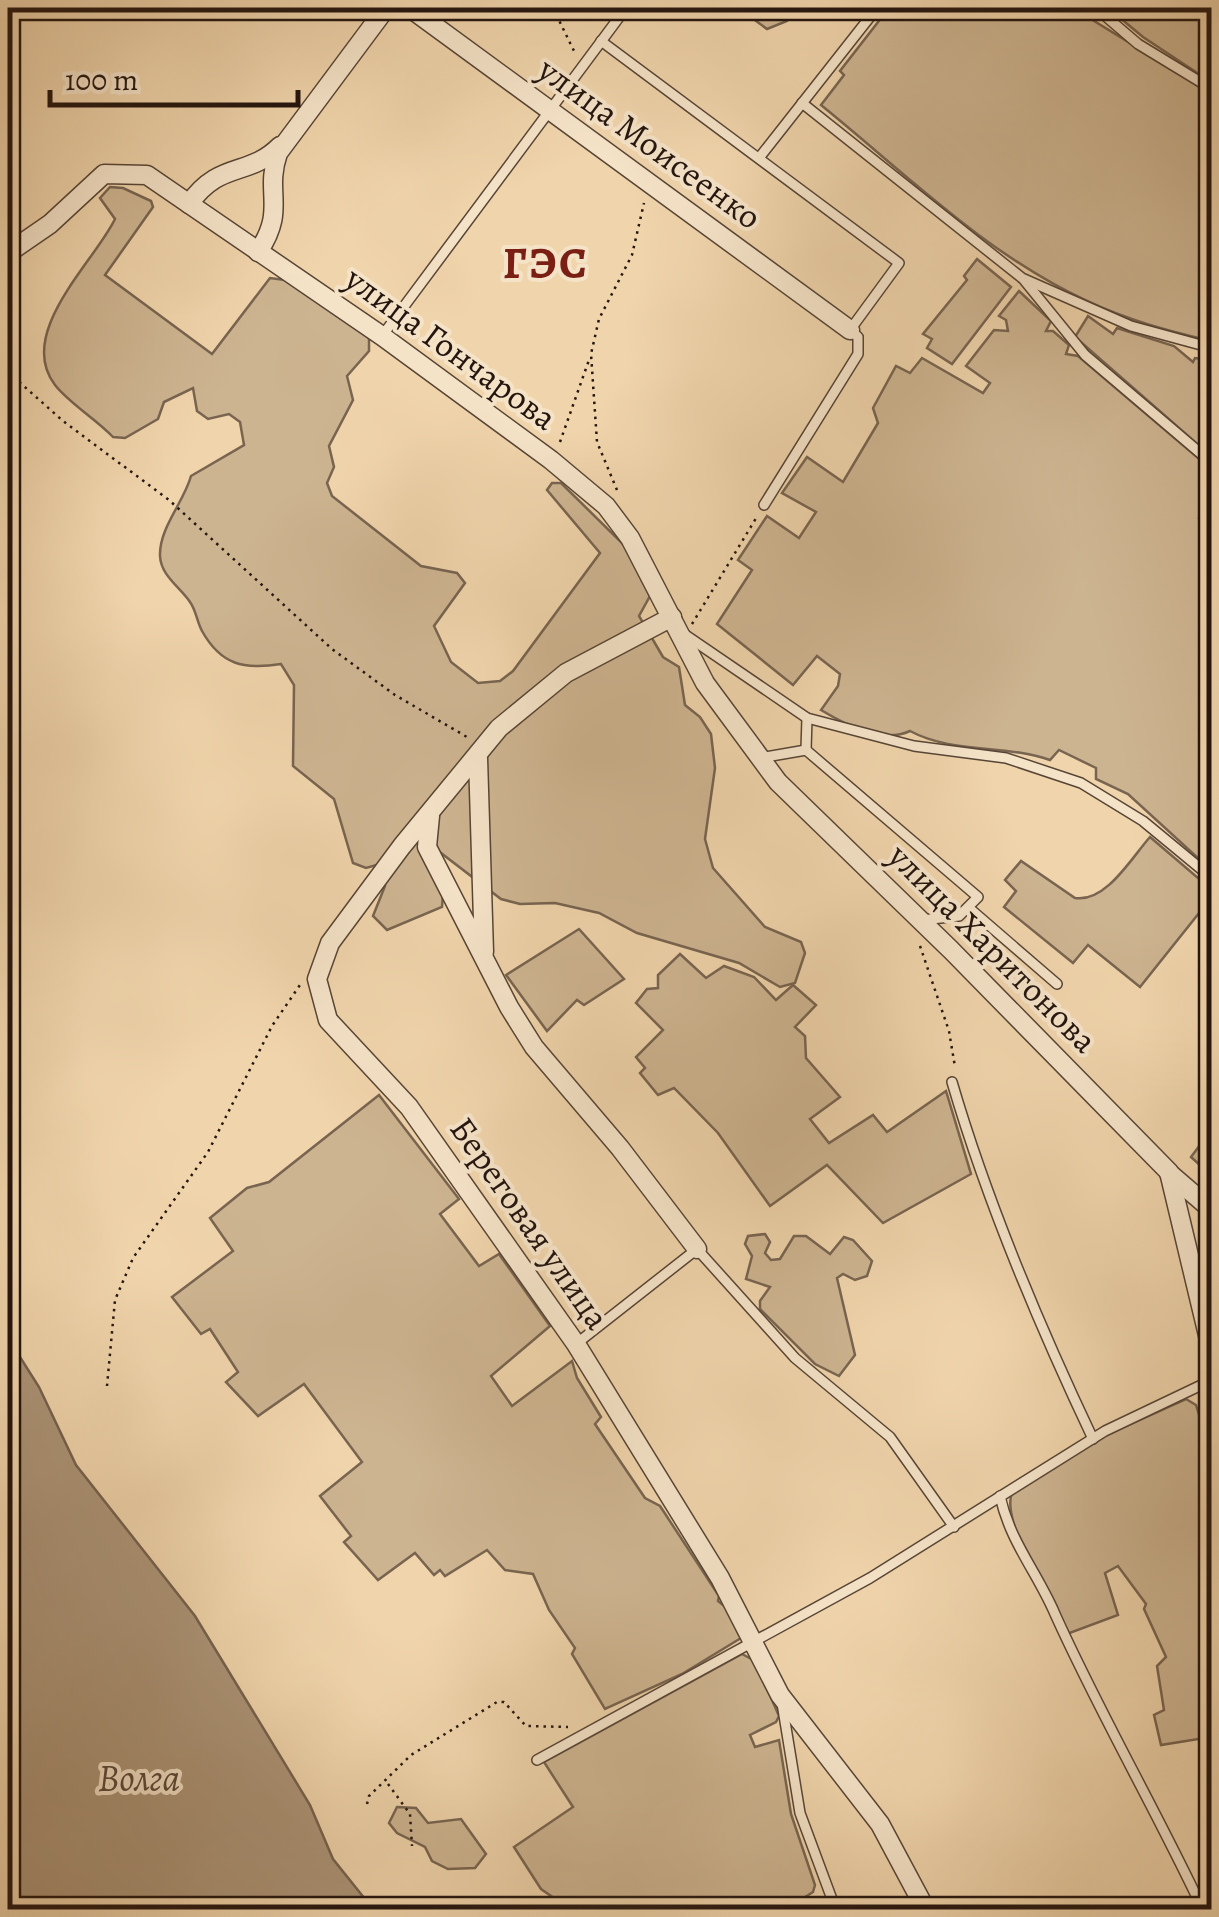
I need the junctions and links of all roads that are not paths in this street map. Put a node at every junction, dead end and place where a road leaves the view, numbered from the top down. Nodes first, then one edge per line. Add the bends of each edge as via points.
1 (386, 8) edge
2 (410, 8) edge
3 (626, 8) edge
4 (877, 8) edge
5 (1096, 8) edge
6 (602, 41) junction
7 (1212, 90) edge
8 (802, 103) junction
9 (551, 110) junction
10 (287, 138) junction
11 (758, 158) junction
12 (236, 168) junction
13 (274, 194) junction
14 (189, 204) junction
15 (258, 252) junction
16 (8, 253) edge
17 (1022, 278) junction
18 (850, 330) junction
19 (382, 336) junction
20 (1212, 348) edge
21 (1212, 462) edge
22 (764, 505) road end
23 (679, 628) junction
24 (807, 718) junction
25 (481, 750) junction
26 (806, 750) junction
27 (760, 758) junction
28 (432, 811) junction
29 (1212, 878) edge
30 (969, 908) junction
31 (920, 920) junction
32 (484, 958) junction
33 (1057, 984) dead end
34 (952, 1082) road end
35 (1168, 1172) junction
36 (1212, 1210) edge
37 (697, 1249) junction
38 (576, 1344) junction
39 (1212, 1352) edge
40 (1212, 1380) edge
41 (1093, 1439) junction
42 (1000, 1496) junction
43 (954, 1527) junction
44 (755, 1640) junction
45 (780, 1696) junction
46 (537, 1760) dead end
47 (1212, 1900) edge
48 (836, 1910) edge
49 (926, 1910) edge
50 (1206, 1910) edge

1 - 10 street
2 - 9 street, улица Моисеенко
3 - 6 lane
4 - 8 lane
5 - 7 lane via 1138,44
6 - 9 lane
6 - 11 lane
8 - 11 lane
8 - 17 lane
9 - 18 street, улица Моисеенко
9 - 19 lane
10 - 12 street via 263,160
10 - 13 street via 274,166
11 - 18 lane via 899,264
12 - 13 street via 260,175
12 - 14 street via 210,178
13 - 15 street via 275,220
14 - 15 street, улица Гончарова
14 - 16 street, улица Гончарова via 146,175 104,174
15 - 19 street, улица Гончарова
17 - 20 lane via 1131,326
17 - 21 lane via 1085,355
18 - 22 lane via 858,338 858,354
19 - 23 street, улица Гончарова via 551,460 618,521
23 - 24 lane
23 - 25 street via 566,673
23 - 27 street, улица Харитонова via 718,704
24 - 26 lane
24 - 29 lane via 914,746 1048,769 1118,803
25 - 28 street
25 - 32 street
26 - 27 lane
26 - 30 lane via 978,898
27 - 31 street, улица Харитонова
28 - 32 street via 428,847
28 - 38 street, Береговая улица via 330,943 319,969 319,1000 334,1029 424,1126
30 - 31 lane via 952,918
30 - 33 lane
31 - 35 street, улица Харитонова
32 - 37 street via 534,1047
34 - 41 lane via 1005,1238
35 - 36 street, улица Харитонова
35 - 39 street
37 - 38 lane
37 - 43 lane via 795,1358 890,1437
38 - 44 street, Береговая улица
40 - 41 lane
41 - 42 lane
42 - 43 lane
42 - 50 lane via 1010,1534
43 - 44 lane
44 - 45 street, Береговая улица
44 - 46 lane
45 - 48 lane, Береговая улица via 800,1813
45 - 49 street, Береговая улица via 880,1824
47 - 50 street

